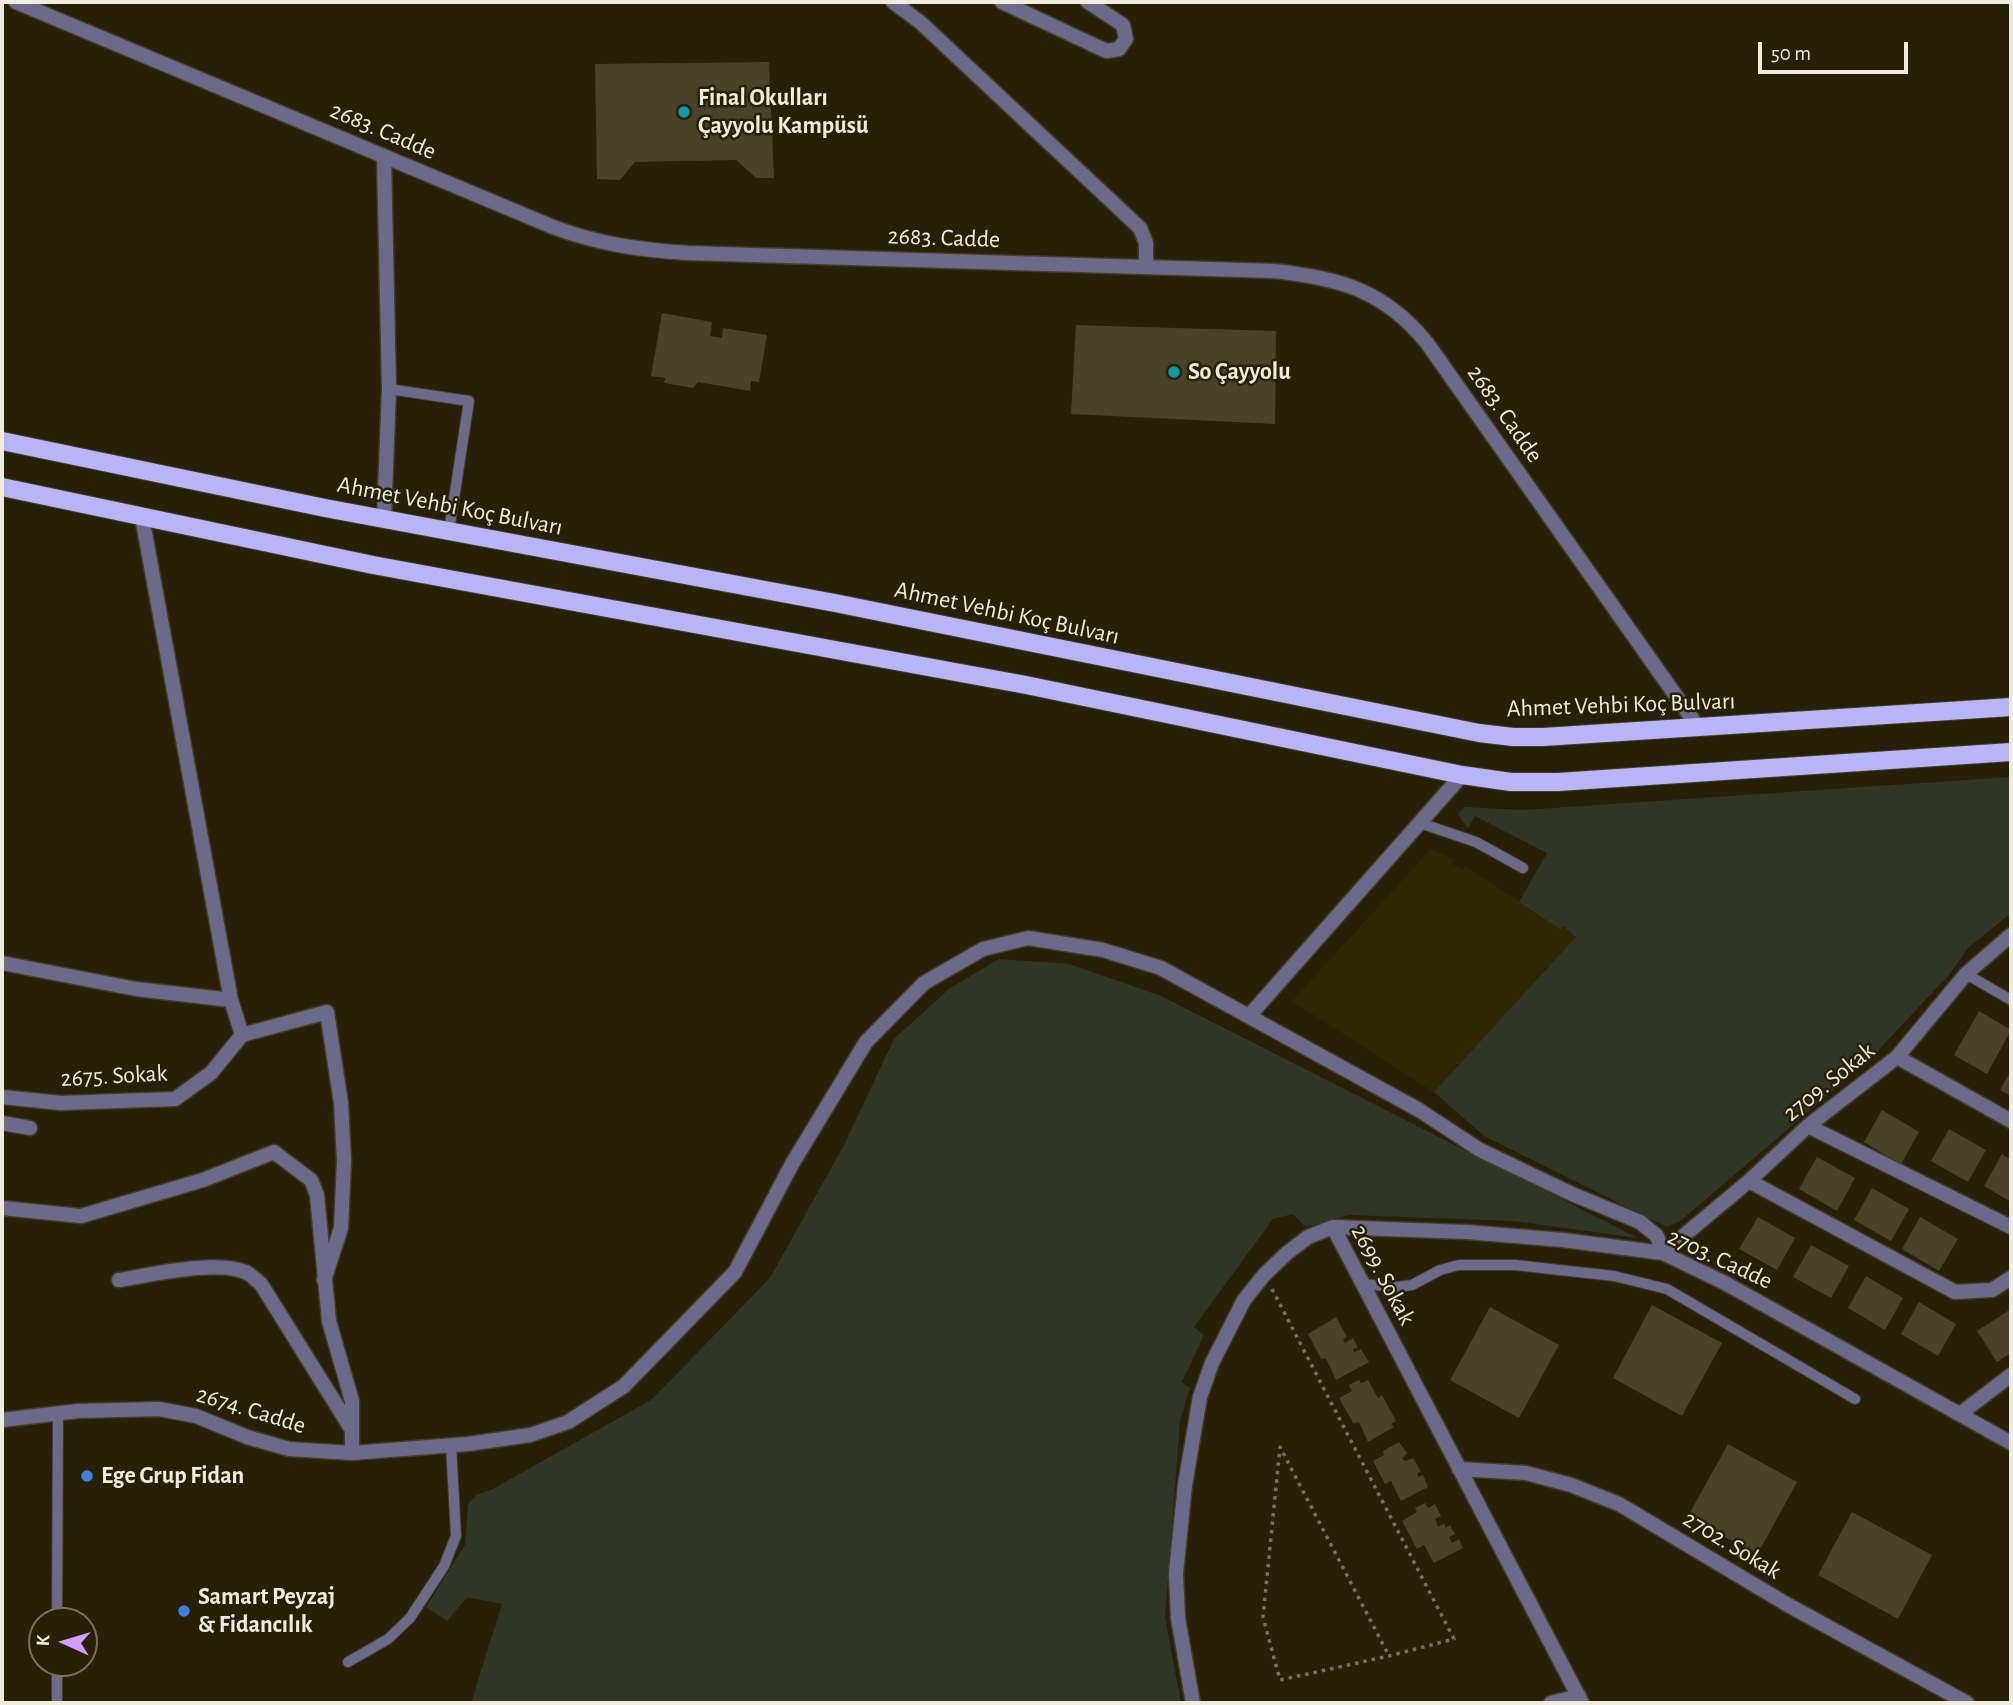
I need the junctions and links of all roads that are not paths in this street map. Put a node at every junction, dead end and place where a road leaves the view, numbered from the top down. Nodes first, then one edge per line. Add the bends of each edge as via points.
1 (16, 2) edge
2 (892, 2) edge
3 (1002, 2) edge
4 (1088, 2) edge
5 (384, 156) junction
6 (1146, 267) junction
7 (389, 389) junction
8 (2, 441) edge
9 (2, 487) edge
10 (142, 517) junction
11 (384, 519) junction
12 (449, 531) junction
13 (2011, 707) edge
14 (1698, 727) junction
15 (2011, 752) edge
16 (1462, 775) junction
17 (1420, 823) junction
18 (1523, 868) dead end
19 (2011, 935) edge
20 (2, 964) edge
21 (1966, 974) junction
22 (231, 1000) junction
23 (2011, 1000) edge
24 (1249, 1016) junction
25 (242, 1035) junction
26 (1896, 1057) junction
27 (2, 1097) edge
28 (2011, 1121) edge
29 (2, 1123) edge
30 (1808, 1126) junction
31 (30, 1128) dead end
32 (1749, 1181) junction
33 (2, 1208) edge
34 (1333, 1227) junction
35 (2011, 1227) edge
36 (1663, 1253) junction
37 (2011, 1278) edge
38 (119, 1280) dead end
39 (324, 1280) junction
40 (1362, 1284) junction
41 (2011, 1375) edge
42 (1855, 1399) dead end
43 (58, 1413) junction
44 (1960, 1414) junction
45 (2, 1420) edge
46 (353, 1431) junction
47 (2011, 1443) edge
48 (450, 1445) junction
49 (352, 1453) junction
50 (1459, 1469) junction
51 (57, 1607) edge
52 (348, 1662) dead end
53 (57, 1677) edge
54 (1581, 1700) edge
55 (57, 1703) edge
56 (1193, 1703) edge
57 (1551, 1703) edge
58 (1967, 1703) edge

1 - 5 street, 2683. Cadde
2 - 6 street via 920,22 1140,228 1146,243
3 - 4 street via 1102,50 1119,49 1126,39 1123,25
5 - 6 street, 2683. Cadde via 563,231 615,246 688,253
5 - 7 street
6 - 14 street, 2683. Cadde via 1304,274 1358,289 1398,311 1427,343
7 - 11 street
7 - 12 lane via 469,401
8 - 11 main road, Ahmet Vehbi Koç Bulvarı
9 - 10 main road
10 - 16 main road via 373,565 1026,685
10 - 22 street
11 - 12 main road, Ahmet Vehbi Koç Bulvarı
12 - 14 main road, Ahmet Vehbi Koç Bulvarı via 835,603 1479,733 1542,737
13 - 14 main road, Ahmet Vehbi Koç Bulvarı
15 - 16 main road via 1558,782
16 - 17 street
17 - 18 lane via 1476,842
17 - 24 street
19 - 21 street, 2709. Sokak
20 - 22 street via 124,987
21 - 23 lane
21 - 26 street, 2709. Sokak
22 - 25 street
24 - 36 street, 2674. Cadde via 1419,1110 1480,1150 1640,1222 1657,1236
24 - 48 street, 2674. Cadde via 1161,968 1103,950 1028,938 983,949 924,983 866,1042 792,1164 735,1272 624,1386 568,1422 530,1436
25 - 27 street, 2675. Sokak via 211,1073 175,1099 61,1103
25 - 39 street via 327,1012 341,1102 344,1161 341,1228
26 - 28 street
26 - 30 street, 2709. Sokak
29 - 31 street
30 - 32 street, 2709. Sokak
30 - 35 street
32 - 36 street, 2709. Sokak
32 - 37 street via 1955,1292 1992,1290
33 - 39 street via 81,1216 204,1180 274,1152 311,1180 317,1195
34 - 36 street, 2703. Cadde via 1467,1232
34 - 40 street, 2699. Sokak
34 - 56 street, 2699. Sokak via 1308,1237 1264,1275 1244,1300 1199,1397 1176,1573 1178,1618
36 - 44 street, 2703. Cadde
38 - 46 street via 215,1267 247,1272 261,1284
39 - 46 street via 333,1339 352,1401
40 - 42 lane via 1412,1286 1459,1265 1515,1265 1614,1276 1667,1289
40 - 50 street, 2699. Sokak
41 - 44 street
43 - 45 street, 2674. Cadde
43 - 49 street, 2674. Cadde via 178,1411 270,1444
43 - 51 lane
44 - 47 street, 2703. Cadde
46 - 49 street
48 - 49 street, 2674. Cadde
48 - 52 lane via 456,1536 444,1566 410,1618 388,1639
50 - 54 street, 2699. Sokak
50 - 58 street, 2702. Sokak via 1526,1473 1619,1504 1788,1605
53 - 55 lane
54 - 57 street

